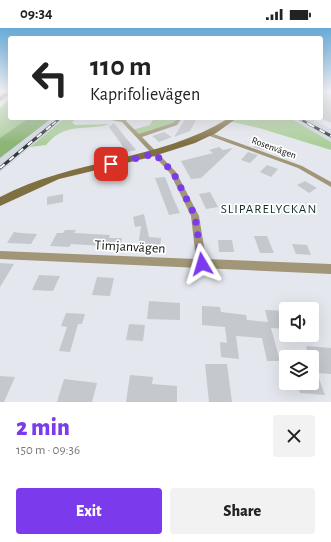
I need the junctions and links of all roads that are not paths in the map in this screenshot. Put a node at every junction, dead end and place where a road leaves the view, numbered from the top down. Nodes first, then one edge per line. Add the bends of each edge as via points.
1 (125, 120) edge
2 (178, 120) edge
3 (231, 120) edge
4 (209, 134) junction
5 (139, 136) junction
6 (155, 154) junction
7 (331, 185) edge
8 (0, 202) edge
9 (0, 255) edge
10 (202, 264) junction
11 (331, 269) edge

1 - 5 street
2 - 5 street via 175,124
3 - 4 main road
4 - 6 main road
4 - 7 street, Rosenvägen via 300,167
5 - 6 street
6 - 8 main road via 55,177 34,184
6 - 10 street via 173,172 195,216
9 - 10 street, Timjanvägen
10 - 11 street, Timjanvägen

